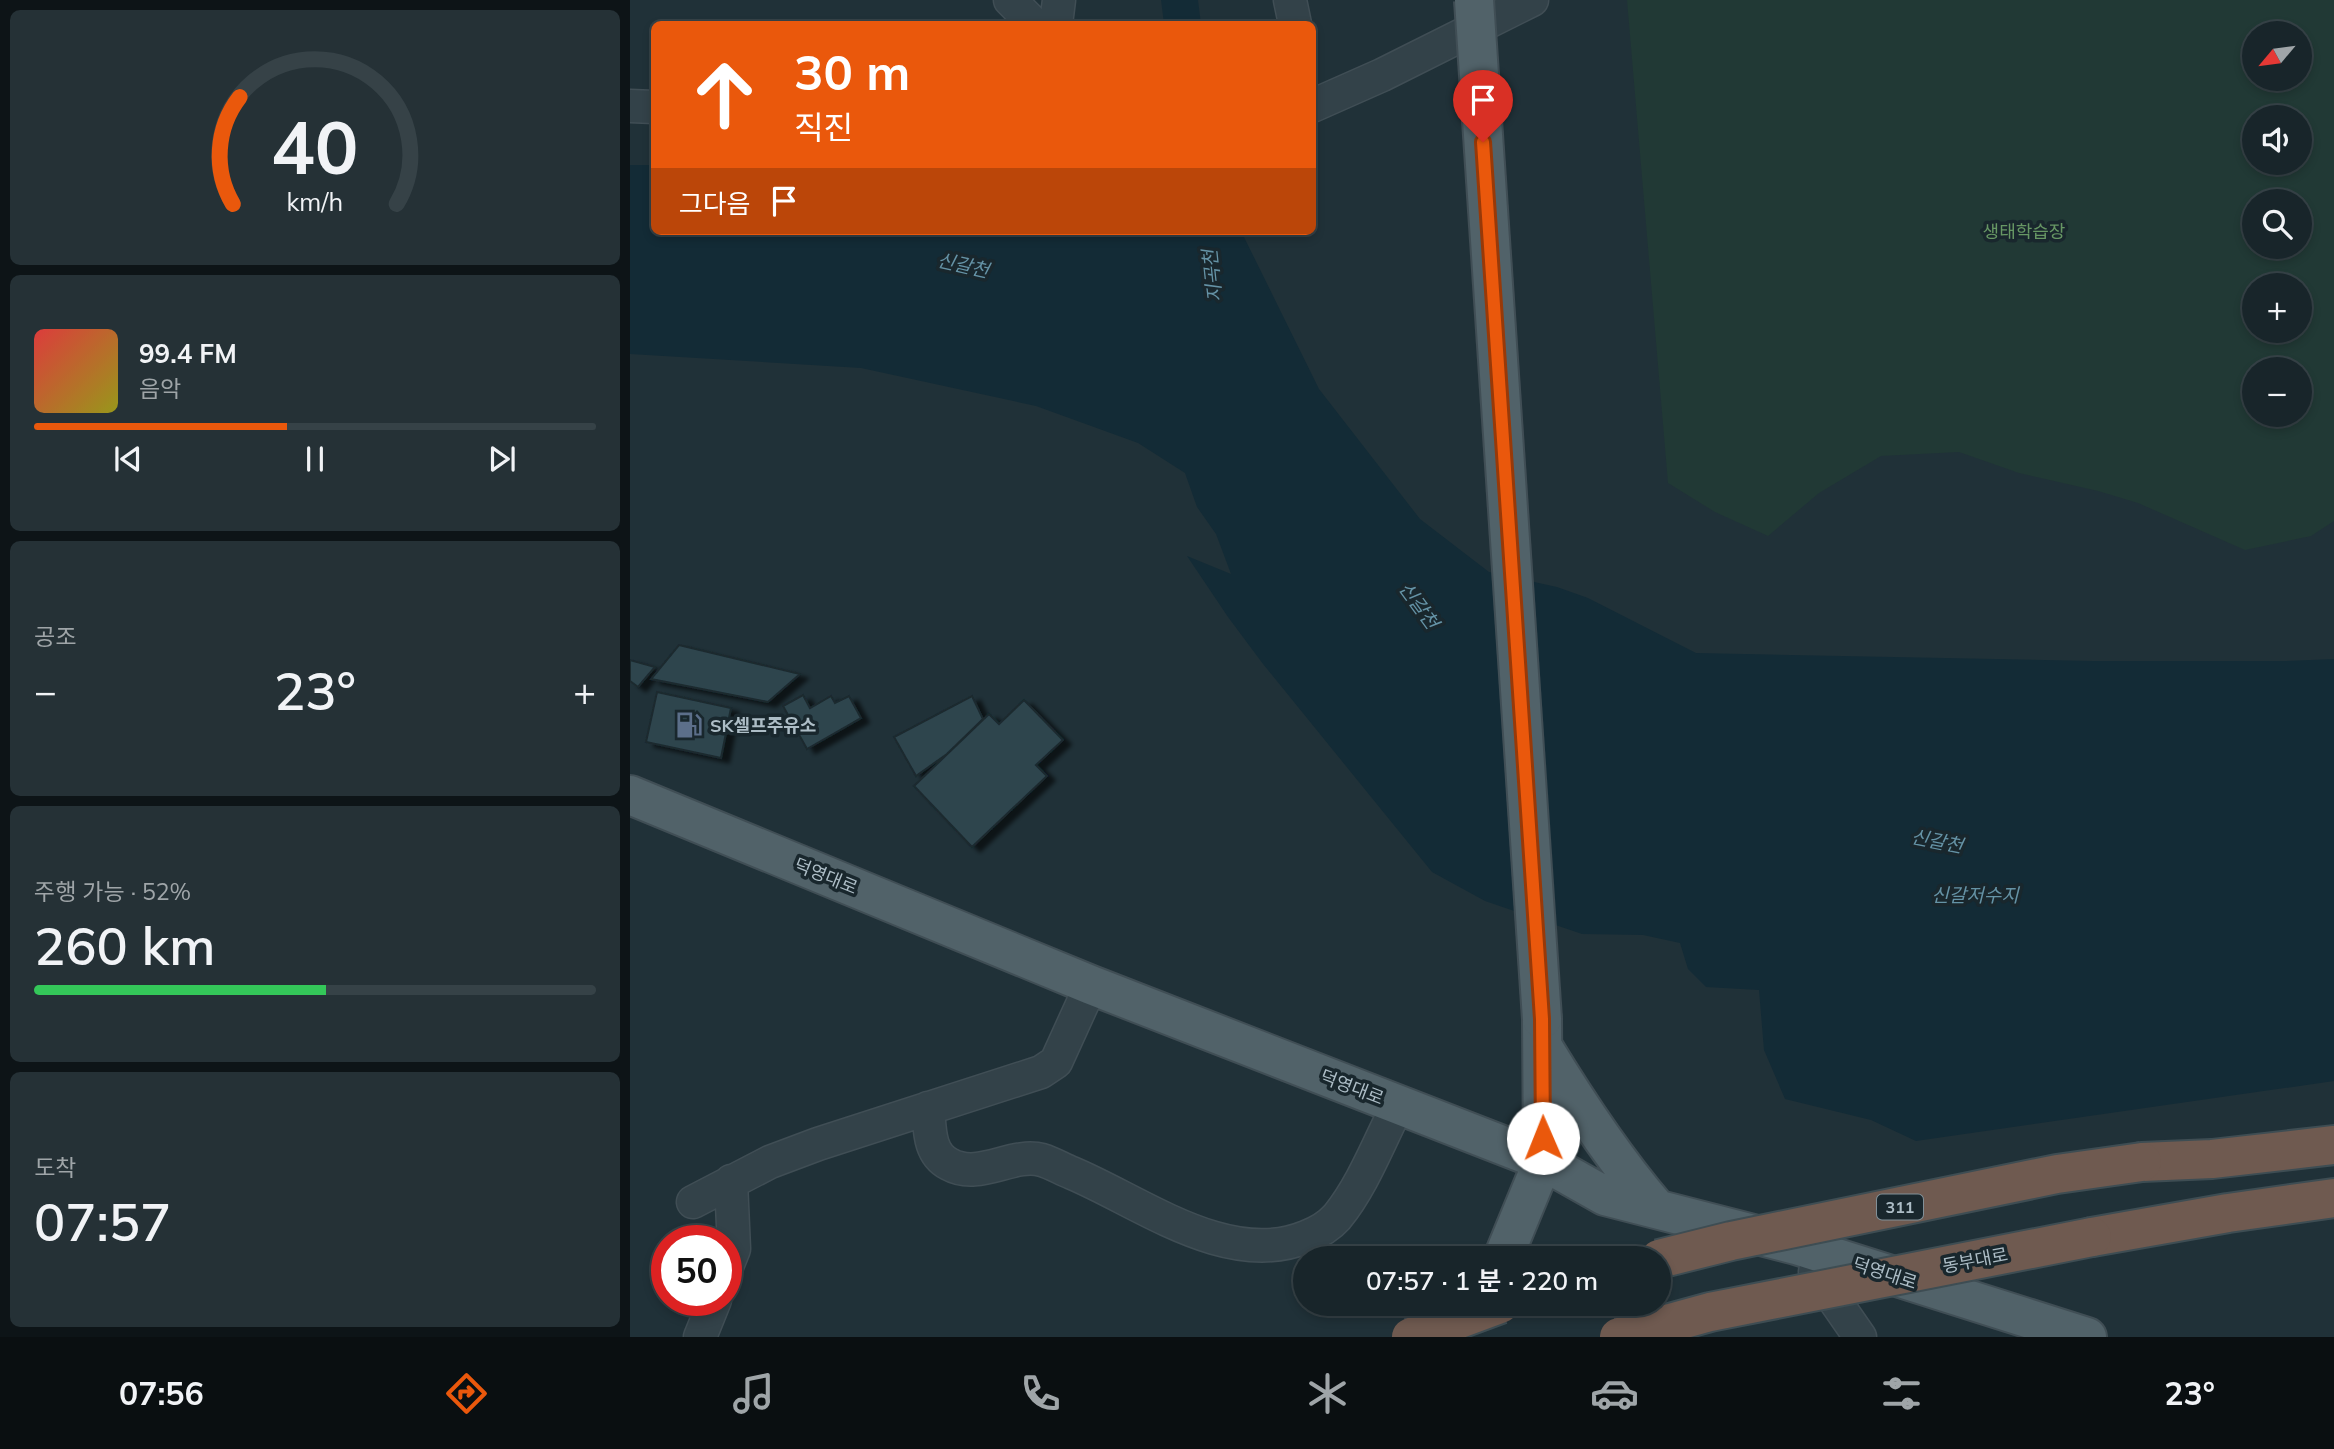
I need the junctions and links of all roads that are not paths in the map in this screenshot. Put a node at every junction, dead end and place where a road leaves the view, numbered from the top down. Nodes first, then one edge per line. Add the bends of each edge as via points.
1 (1010, 0) edge
2 (1059, 0) edge
3 (1290, 0) edge
4 (1474, 0) edge
5 (1532, 0) edge
6 (1031, 21) edge
7 (1056, 21) edge
8 (1294, 21) edge
9 (1316, 104) edge
10 (630, 106) edge
11 (651, 107) edge
12 (630, 795) edge
13 (1091, 985) junction
14 (1542, 1032) junction
15 (1398, 1105) junction
16 (928, 1108) junction
17 (2334, 1145) edge
18 (1543, 1161) junction
19 (731, 1181) junction
20 (2334, 1198) edge
21 (693, 1202) dead end
22 (1656, 1208) junction
23 (733, 1225) edge
24 (1796, 1245) junction
25 (1508, 1246) edge
26 (1671, 1256) edge
27 (709, 1316) edge
28 (1468, 1316) edge
29 (1479, 1316) edge
30 (700, 1337) edge
31 (1411, 1337) edge
32 (1470, 1337) edge
33 (1619, 1337) edge
34 (1860, 1337) edge
35 (2087, 1337) edge

1 - 6 street
2 - 7 street
3 - 8 street
4 - 14 main road, bridge
5 - 9 street
10 - 11 street
12 - 13 main road, 덕영대로
13 - 15 main road, 덕영대로
13 - 16 street via 1056,1062 1022,1079
14 - 18 main road
14 - 22 main road via 1598,1133
15 - 16 street via 1336,1218 1304,1238 1253,1245 1202,1235 1042,1160 975,1170 949,1165 933,1148
15 - 18 main road, 덕영대로
16 - 19 street via 818,1144
17 - 26 highway, 311, bridge via 2057,1174
18 - 22 main road, 덕영대로 via 1605,1196
18 - 25 main road
19 - 21 street
19 - 23 street
20 - 33 highway, 동부대로, bridge via 2092,1237 1710,1312
22 - 24 main road, 덕영대로
24 - 34 street
24 - 35 main road, 덕영대로
27 - 30 street
28 - 31 highway, bridge
29 - 32 main road

